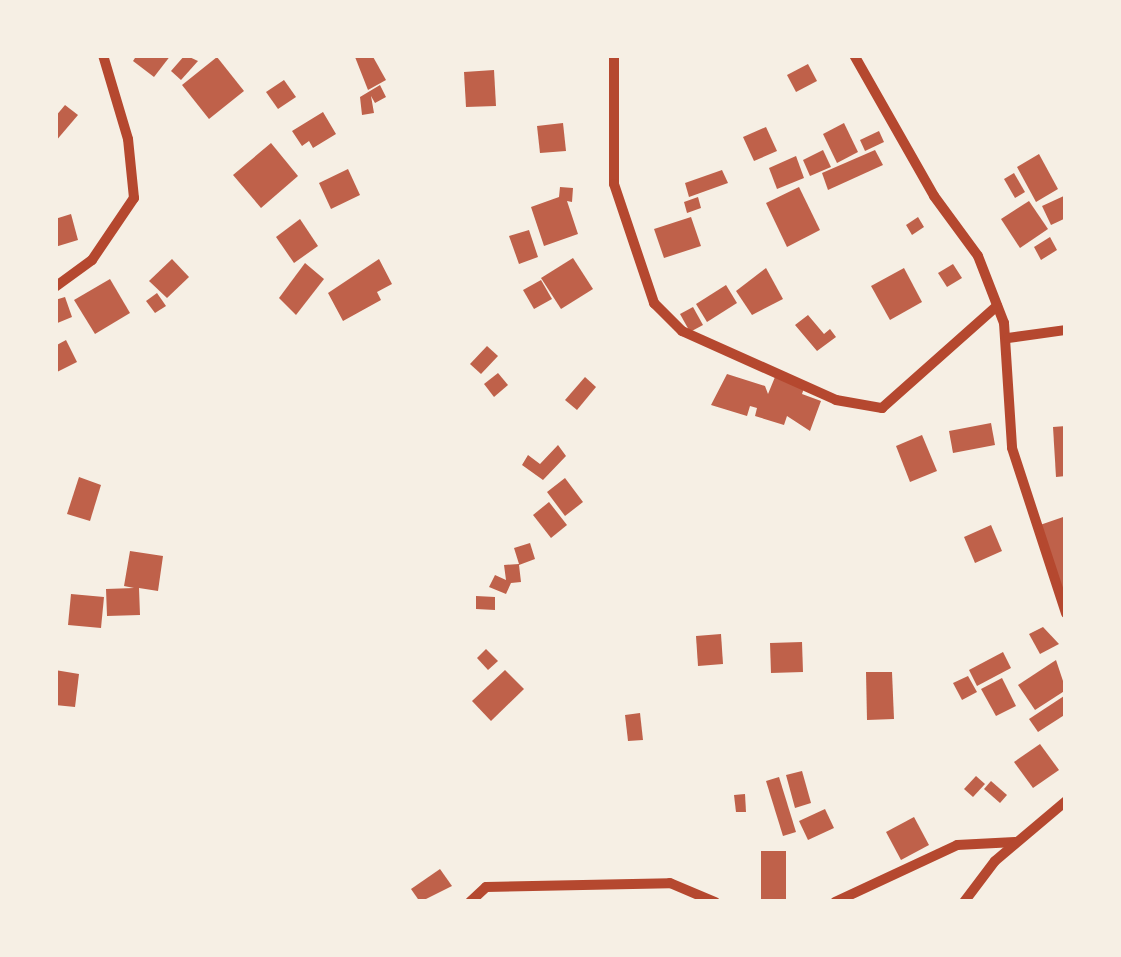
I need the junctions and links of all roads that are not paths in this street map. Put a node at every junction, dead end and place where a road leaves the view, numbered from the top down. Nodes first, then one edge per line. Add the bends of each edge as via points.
1 (104, 55) edge
2 (614, 55) edge
3 (854, 55) edge
4 (55, 287) edge
5 (997, 306) junction
6 (1066, 330) edge
7 (1008, 338) junction
8 (1066, 613) edge
9 (1066, 801) edge
10 (1014, 842) junction
11 (470, 902) edge
12 (716, 902) edge
13 (834, 902) edge
14 (964, 902) edge

1 - 4 street via 119,97 134,198 92,260
2 - 5 street via 614,184 654,303 682,331 836,400 882,408
3 - 5 street via 934,196 978,256
5 - 7 street
6 - 7 street
7 - 8 street via 1012,448
9 - 10 street
10 - 13 street via 958,845
10 - 14 street
11 - 12 street via 486,886 670,884

